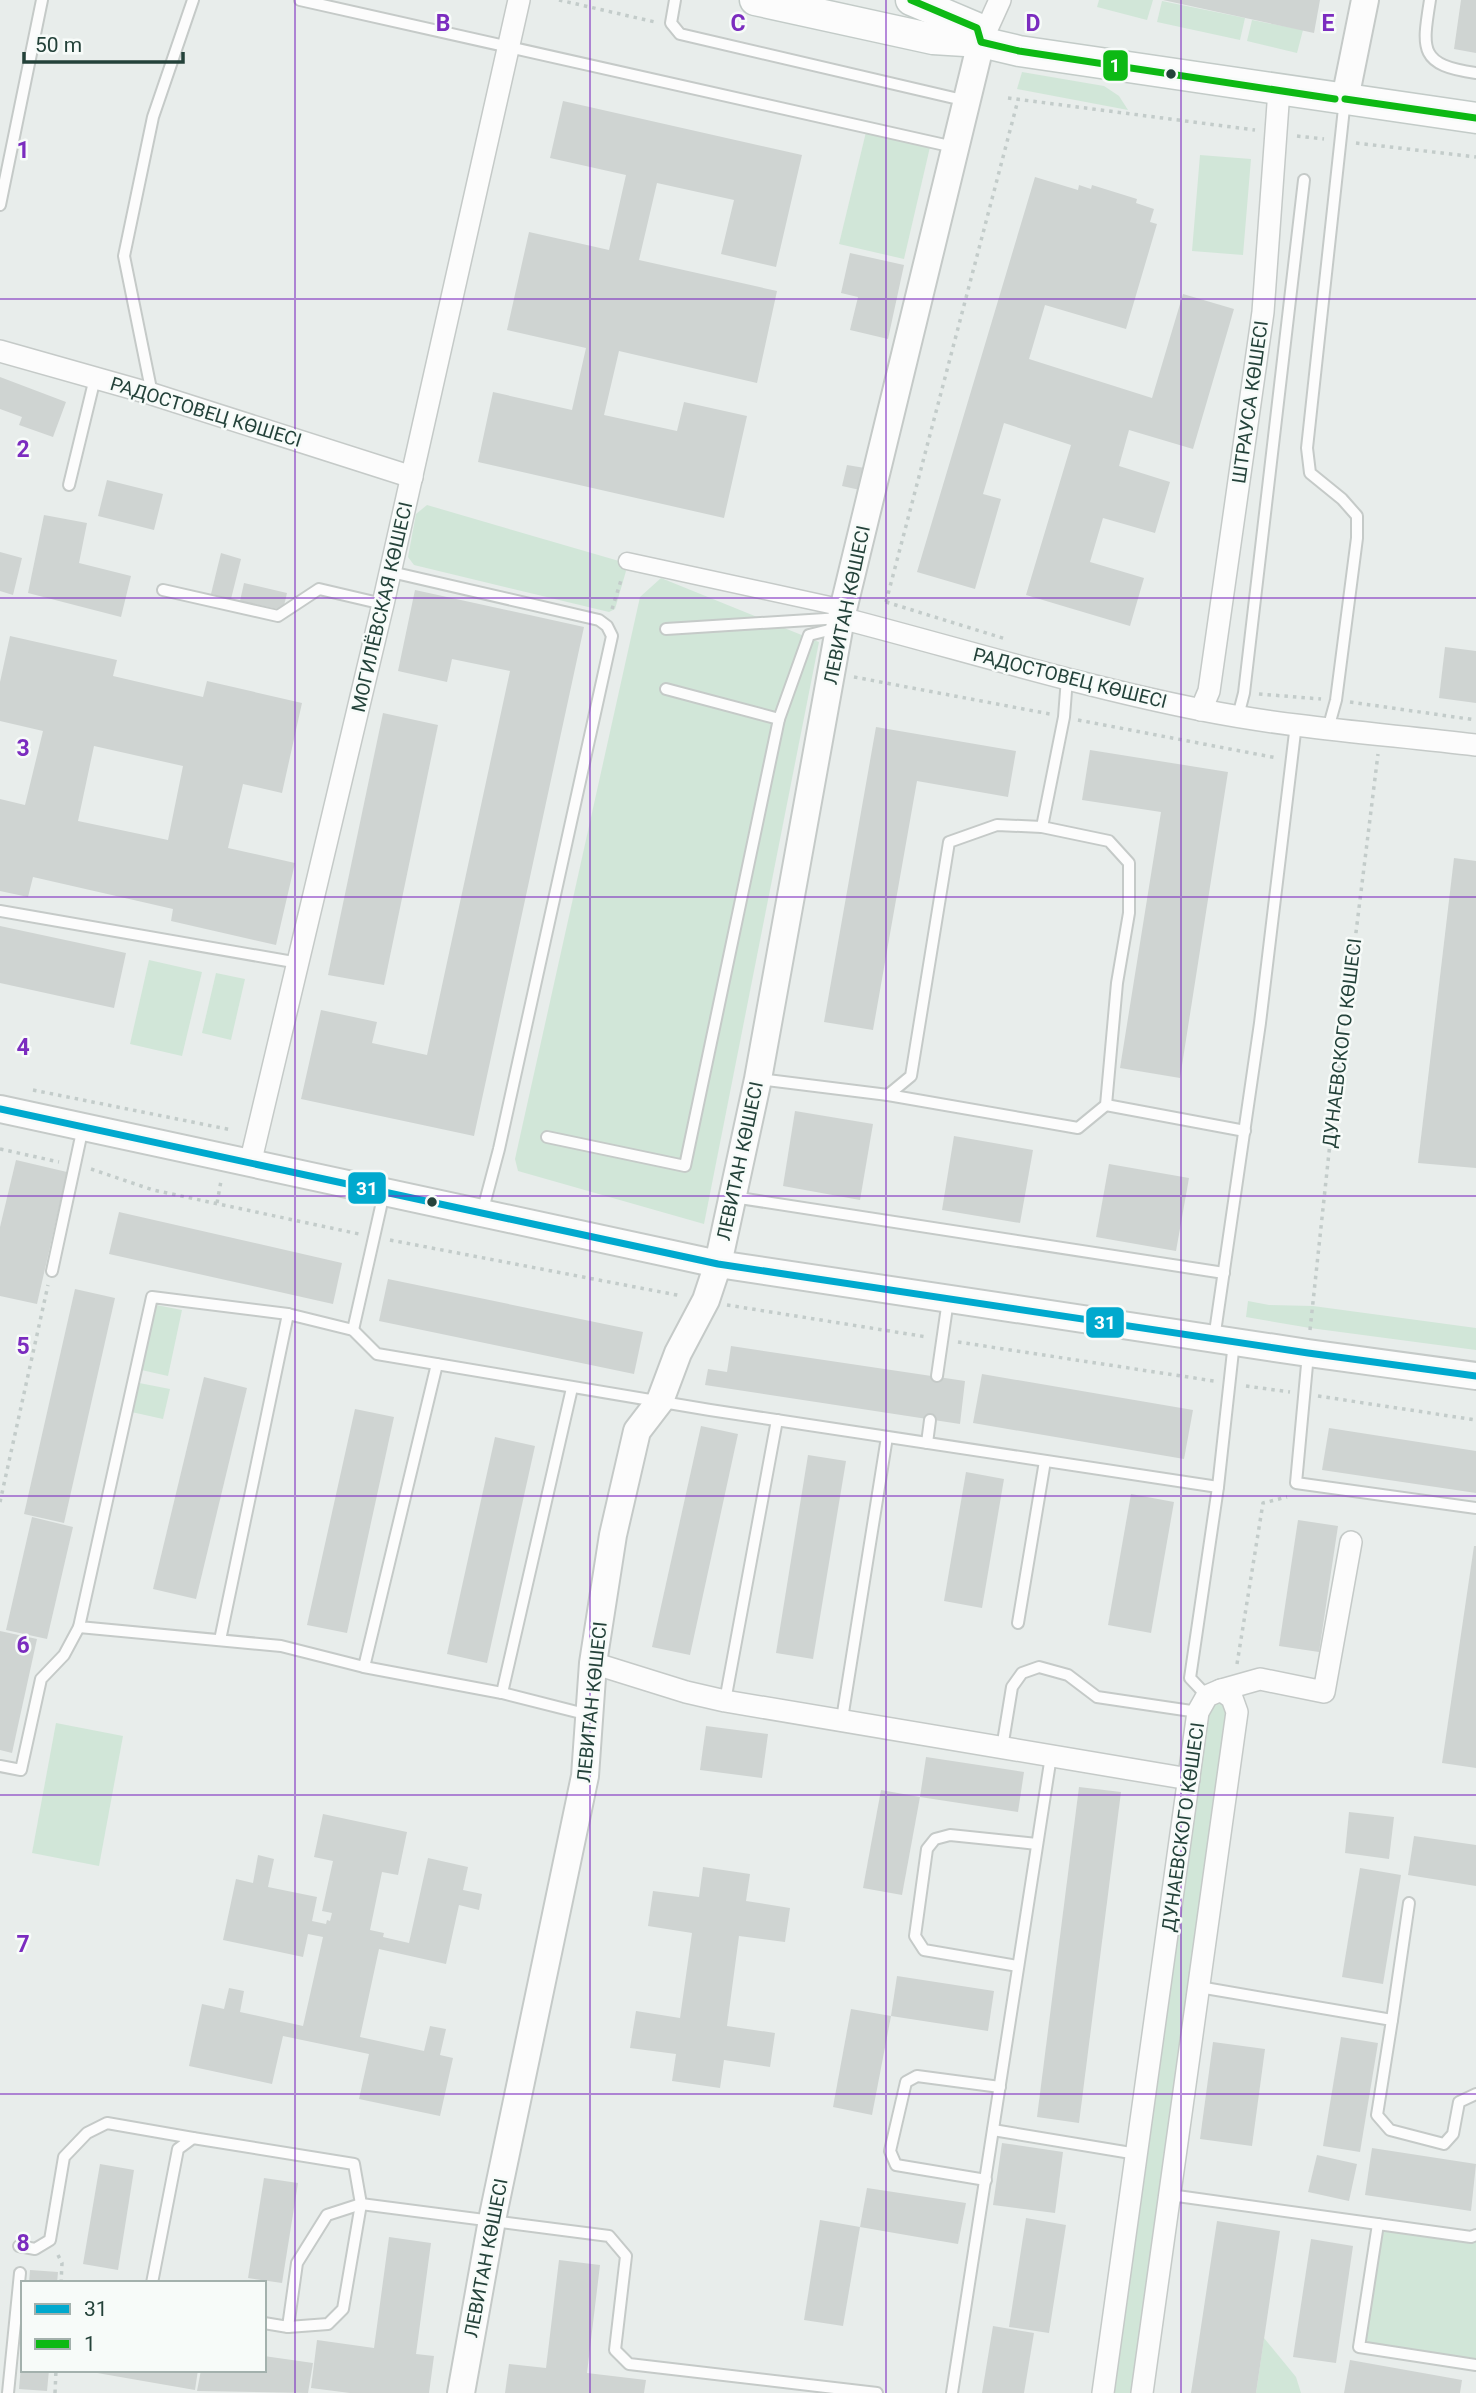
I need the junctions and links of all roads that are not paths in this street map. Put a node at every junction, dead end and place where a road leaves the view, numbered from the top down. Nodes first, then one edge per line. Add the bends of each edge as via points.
1 (42, 0) edge
2 (193, 0) edge
3 (300, 0) edge
4 (519, 0) edge
5 (675, 0) edge
6 (754, 0) edge
7 (911, 0) edge
8 (938, 0) edge
9 (1000, 0) edge
10 (1365, 0) edge
11 (1430, 0) edge
12 (979, 35) junction
13 (508, 48) junction
14 (1476, 73) edge
15 (1279, 90) junction
16 (1345, 99) junction
17 (967, 101) junction
18 (1476, 118) edge
19 (956, 143) junction
20 (1304, 180) dead end
21 (0, 205) edge
22 (0, 351) edge
23 (94, 377) junction
24 (152, 394) junction
25 (412, 477) junction
26 (69, 485) dead end
27 (627, 561) road end
28 (391, 572) junction
29 (163, 590) dead end
30 (383, 604) junction
31 (840, 618) junction
32 (666, 629) dead end
33 (1067, 678) junction
34 (666, 689) dead end
35 (1201, 710) junction
36 (1238, 716) junction
37 (779, 719) junction
38 (1296, 724) junction
39 (1328, 729) junction
40 (1476, 746) edge
41 (1042, 827) junction
42 (0, 911) edge
43 (299, 963) junction
44 (758, 1079) junction
45 (888, 1095) junction
46 (1106, 1105) junction
47 (0, 1109) edge
48 (83, 1127) junction
49 (1245, 1131) junction
50 (547, 1137) dead end
51 (250, 1164) junction
52 (384, 1193) junction
53 (733, 1197) junction
54 (482, 1213) junction
55 (718, 1264) junction
56 (52, 1271) road end
57 (1224, 1273) junction
58 (948, 1300) junction
59 (288, 1314) junction
60 (353, 1330) junction
61 (1224, 1340) junction
62 (1308, 1353) junction
63 (437, 1364) junction
64 (937, 1376) dead end
65 (1476, 1376) edge
66 (572, 1388) junction
67 (660, 1401) junction
68 (777, 1420) junction
69 (930, 1420) dead end
70 (887, 1437) junction
71 (926, 1443) junction
72 (1045, 1461) junction
73 (1218, 1487) junction
74 (1476, 1508) edge
75 (1351, 1542) dead end
76 (1018, 1623) dead end
77 (79, 1627) junction
78 (220, 1640) junction
79 (593, 1663) junction
80 (364, 1667) junction
81 (502, 1693) junction
82 (1215, 1694) junction
83 (725, 1701) junction
84 (589, 1714) junction
85 (842, 1719) junction
86 (1002, 1748) junction
87 (1051, 1756) junction
88 (0, 1766) edge
89 (1189, 1779) junction
90 (1037, 1844) junction
91 (1409, 1903) dead end
92 (1018, 1966) junction
93 (1199, 1987) junction
94 (1392, 2020) junction
95 (1000, 2087) junction
96 (1476, 2094) edge
97 (993, 2130) junction
98 (193, 2138) junction
99 (1137, 2154) junction
100 (985, 2180) junction
101 (1170, 2195) junction
102 (361, 2204) junction
103 (492, 2220) junction
104 (1378, 2224) junction
105 (1476, 2235) edge
106 (19, 2246) dead end
107 (20, 2273) dead end
108 (152, 2281) edge
109 (266, 2323) edge
110 (288, 2327) junction
111 (1476, 2365) edge
112 (8, 2393) edge
113 (461, 2393) edge
114 (877, 2393) edge
115 (952, 2393) edge
116 (1103, 2393) edge
117 (1142, 2393) edge

1 - 21 lane
2 - 24 lane via 153,117 124,256
3 - 13 lane
4 - 13 street, МОГИЛЁВСКАЯ КӨШЕСІ
5 - 17 lane via 671,23 680,34
6 - 12 main road via 933,40
7 - 12 main road
8 - 12 street
9 - 12 street
10 - 16 street
11 - 14 lane via 1426,49 1446,67
12 - 15 main road via 1019,51
12 - 17 street, ЛЕВИТАН КӨШЕСІ
13 - 19 lane via 945,145
13 - 25 street, МОГИЛЁВСКАЯ КӨШЕСІ
15 - 16 main road
15 - 35 street, ШТРАУСА КӨШЕСІ via 1263,312 1209,691
16 - 18 main road
16 - 39 lane via 1307,448 1310,473 1357,516 1336,700
17 - 19 street, ЛЕВИТАН КӨШЕСІ
19 - 31 street, ЛЕВИТАН КӨШЕСІ
20 - 36 lane
22 - 23 street, РАДОСТОВЕЦ КӨШЕСІ
23 - 24 street, РАДОСТОВЕЦ КӨШЕСІ
23 - 26 lane
24 - 25 street, РАДОСТОВЕЦ КӨШЕСІ
25 - 28 street, МОГИЛЁВСКАЯ КӨШЕСІ
27 - 31 street, РАДОСТОВЕЦ КӨШЕСІ
28 - 30 street, МОГИЛЁВСКАЯ КӨШЕСІ
28 - 54 lane via 599,620 611,636
29 - 30 lane via 278,616 319,589
30 - 43 street, МОГИЛЁВСКАЯ КӨШЕСІ
31 - 32 lane, РАДОСТОВЕЦ КӨШЕСІ
31 - 33 street, РАДОСТОВЕЦ КӨШЕСІ
31 - 37 lane via 809,635
31 - 44 street, ЛЕВИТАН КӨШЕСІ
33 - 35 street, РАДОСТОВЕЦ КӨШЕСІ
33 - 41 lane
34 - 37 lane
35 - 36 street, РАДОСТОВЕЦ КӨШЕСІ
36 - 38 street, РАДОСТОВЕЦ КӨШЕСІ
37 - 50 lane via 685,1166
38 - 39 street, РАДОСТОВЕЦ КӨШЕСІ
38 - 49 lane
39 - 40 street, РАДОСТОВЕЦ КӨШЕСІ
41 - 45 lane via 997,825 949,842 911,1076
41 - 46 lane via 1109,841 1129,863 1129,913 1117,983
42 - 43 lane
43 - 51 street, МОГИЛЁВСКАЯ КӨШЕСІ
44 - 45 lane
44 - 53 street, ЛЕВИТАН КӨШЕСІ
45 - 46 lane via 1078,1128
46 - 49 lane
47 - 48 street
48 - 51 street
48 - 56 lane
49 - 57 lane
51 - 52 street
52 - 54 street
52 - 60 lane
53 - 55 street, ЛЕВИТАН КӨШЕСІ
53 - 57 lane
54 - 55 street
55 - 58 street
55 - 67 street, ЛЕВИТАН КӨШЕСІ
57 - 61 lane
58 - 61 street
58 - 64 lane
59 - 60 lane
59 - 77 lane via 152,1297
59 - 78 lane
60 - 63 lane via 377,1354
61 - 62 street
61 - 73 lane via 1229,1383
62 - 65 street
62 - 74 lane via 1296,1483
63 - 66 lane
63 - 80 lane
66 - 67 lane
66 - 81 lane
67 - 68 lane
67 - 79 street, ЛЕВИТАН КӨШЕСІ via 637,1431 613,1535
68 - 70 lane
68 - 83 lane
69 - 71 lane
70 - 71 lane
70 - 85 lane
71 - 72 lane
72 - 73 lane
72 - 76 lane
73 - 82 lane via 1190,1678
75 - 82 street via 1324,1692 1260,1679
77 - 78 lane
77 - 88 lane via 64,1655 41,1679 21,1770
78 - 80 lane via 281,1646
79 - 83 street
79 - 84 street, ЛЕВИТАН КӨШЕСІ
80 - 81 lane
81 - 84 lane
82 - 86 lane via 1097,1697 1068,1675 1039,1667 1022,1673 1012,1687
82 - 89 street, ДУНАЕВСКОГО КӨШЕСІ
82 - 93 street, ДУНАЕВСКОГО КӨШЕСІ via 1232,1698 1237,1712
83 - 85 street
84 - 103 street, ЛЕВИТАН КӨШЕСІ via 585,1776
85 - 86 street
86 - 87 street
87 - 89 street
87 - 90 lane
89 - 99 street, ДУНАЕВСКОГО КӨШЕСІ
90 - 92 lane
90 - 92 lane via 950,1835 935,1839 927,1849 915,1936 924,1951
91 - 94 lane
92 - 95 lane
93 - 94 lane
93 - 101 street, ДУНАЕВСКОГО КӨШЕСІ
94 - 96 lane via 1377,2115 1391,2130 1444,2144 1453,2134 1459,2102
95 - 97 lane
95 - 100 lane via 917,2076 906,2082 890,2151 896,2165
97 - 99 lane
97 - 100 lane
98 - 102 lane via 354,2164
98 - 106 lane via 107,2123 87,2133 65,2157 50,2240 35,2249
98 - 108 lane via 178,2149
99 - 116 street, ДУНАЕВСКОГО КӨШЕСІ
100 - 115 lane
101 - 104 lane
101 - 117 street, ДУНАЕВСКОГО КӨШЕСІ
102 - 103 lane
102 - 110 lane via 327,2215 297,2263
102 - 110 lane via 343,2309 328,2324
103 - 113 street, ЛЕВИТАН КӨШЕСІ
103 - 114 lane via 609,2236 626,2256 615,2350 629,2364
104 - 105 lane
104 - 111 lane via 1359,2347
107 - 112 lane
109 - 110 lane

